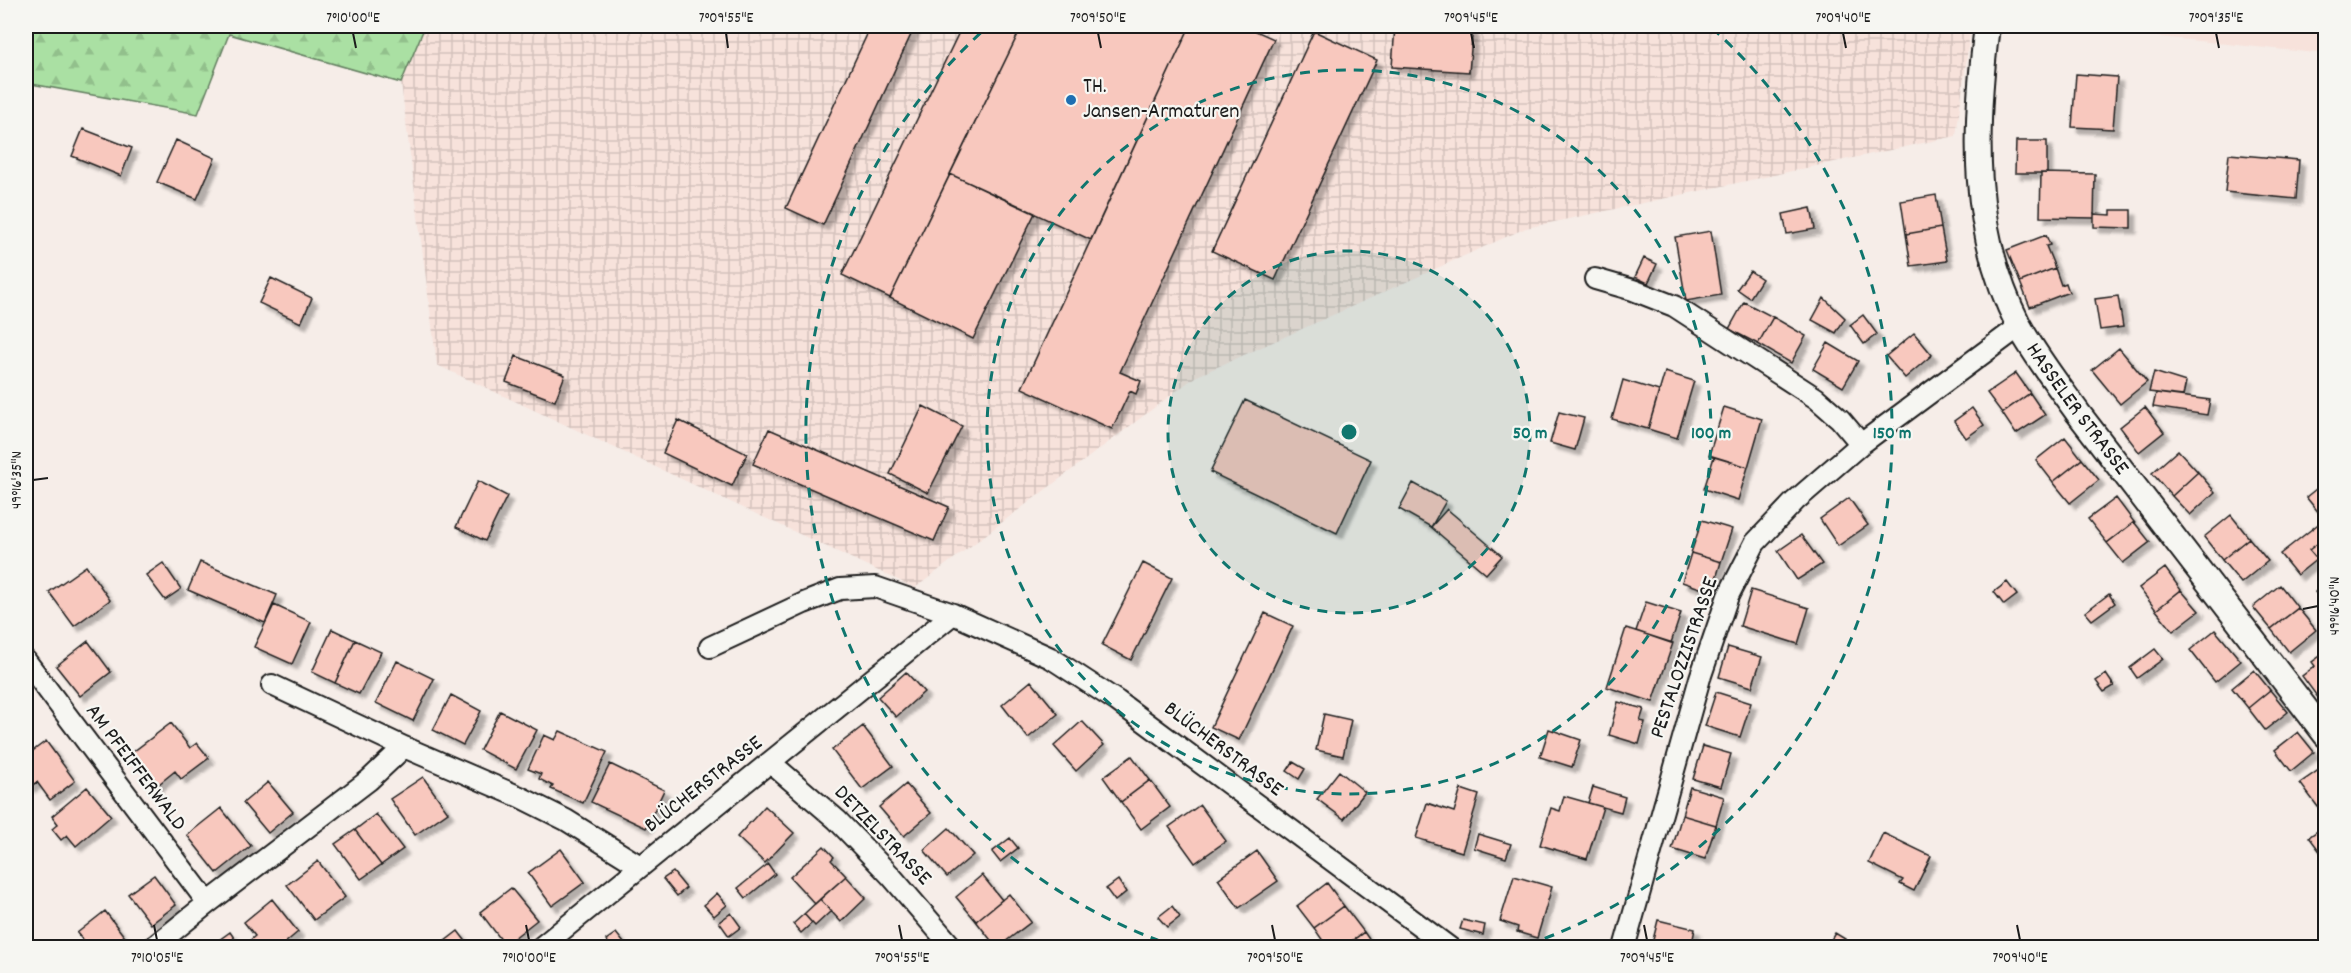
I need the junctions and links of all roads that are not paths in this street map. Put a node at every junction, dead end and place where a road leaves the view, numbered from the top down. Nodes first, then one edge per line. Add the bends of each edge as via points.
1 (1987, 26) edge
2 (1595, 279) dead end
3 (2019, 326) junction
4 (1862, 444) junction
5 (953, 614) junction
6 (710, 647) dead end
7 (26, 661) edge
8 (272, 685) dead end
9 (2325, 735) edge
10 (404, 747) junction
11 (771, 763) junction
12 (640, 866) junction
13 (208, 903) junction
14 (152, 948) edge
15 (540, 948) edge
16 (953, 948) edge
17 (1450, 948) edge
18 (1624, 948) edge

1 - 3 street, HASSELER STRASSE via 1978,144 1980,198 2000,283
2 - 4 street via 1674,306 1816,398
3 - 4 street, PESTALOZZISTRASSE
3 - 9 street, HASSELER STRASSE via 2078,413
4 - 18 street, PESTALOZZISTRASSE via 1795,501 1755,543 1728,596 1700,678
5 - 6 street, BLÜCHERSTRASSE via 875,587 840,589
5 - 11 street, BLÜCHERSTRASSE
5 - 17 street, BLÜCHERSTRASSE via 1051,658 1117,701
7 - 13 street, AM PFEIFFERWALD
8 - 10 street
10 - 12 street via 566,820
10 - 13 street via 369,780
11 - 12 street, BLÜCHERSTRASSE
11 - 16 street, DETZELSTRASSE via 837,820
12 - 15 street, BLÜCHERSTRASSE
13 - 14 street

